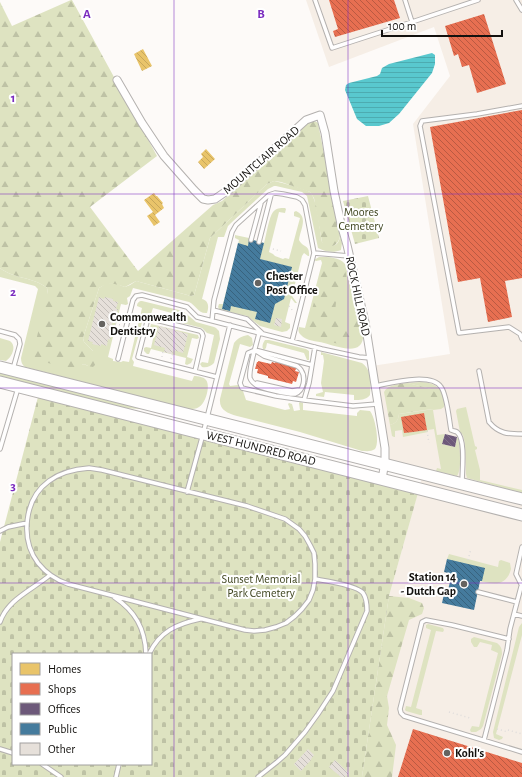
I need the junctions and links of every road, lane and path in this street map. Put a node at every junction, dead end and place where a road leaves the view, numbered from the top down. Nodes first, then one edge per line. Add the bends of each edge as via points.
1 (315, 0) edge
2 (405, 0) edge
3 (478, 0) edge
4 (516, 0) edge
5 (522, 10) edge
6 (412, 22) junction
7 (117, 80) dead end
8 (522, 106) edge
9 (320, 115) joint
10 (271, 194) junction
11 (261, 202) junction
12 (251, 240) dead end
13 (259, 242) dead end
14 (269, 248) dead end
15 (280, 251) dead end
16 (314, 253) junction
17 (349, 256) junction
18 (213, 310) junction
19 (212, 320) junction
20 (230, 325) junction
21 (0, 331) edge
22 (261, 333) junction
23 (522, 339) edge
24 (292, 341) junction
25 (315, 347) junction
26 (255, 350) junction
27 (370, 358) junction
28 (118, 359) dead end
29 (312, 365) junction
30 (0, 367) edge
31 (13, 370) junction
32 (195, 371) junction
33 (479, 371) dead end
34 (217, 377) junction
35 (0, 382) edge
36 (375, 386) junction
37 (18, 387) junction
38 (304, 400) junction
39 (378, 404) junction
40 (207, 419) junction
41 (427, 431) dead end
42 (203, 434) junction
43 (522, 434) edge
44 (429, 443) dead end
45 (0, 449) edge
46 (385, 465) junction
47 (382, 479) junction
48 (462, 484) junction
49 (187, 492) junction
50 (522, 499) edge
51 (522, 515) edge
52 (27, 524) junction
53 (0, 531) edge
54 (522, 547) edge
55 (471, 549) dead end
56 (468, 560) dead end
57 (50, 575) junction
58 (315, 579) junction
59 (522, 583) edge
60 (478, 592) dead end
61 (112, 596) junction
62 (517, 602) junction
63 (514, 614) junction
64 (522, 616) edge
65 (202, 619) junction
66 (0, 622) edge
67 (509, 639) junction
68 (148, 653) edge
69 (149, 653) edge
70 (448, 712) dead end
71 (470, 718) dead end
72 (497, 729) dead end
73 (522, 734) edge
74 (484, 740) junction
75 (0, 750) edge
76 (522, 752) edge
77 (12, 753) edge
78 (43, 765) edge
79 (119, 765) edge
80 (61, 777) edge
81 (116, 777) edge
82 (258, 777) edge

1 - 6 lane via 332,48
2 - 6 lane
3 - 6 lane
4 - 5 lane
7 - 9 street, MOUNTCLAIR ROAD via 164,156 194,190 208,200 215,199 231,188 306,120
8 - 23 lane via 426,120 422,121 420,126 459,333 509,327 520,334
9 - 17 street, ROCK HILL ROAD
10 - 11 lane
10 - 13 lane
10 - 16 lane via 283,194 302,200
11 - 12 lane
11 - 18 lane via 232,232
14 - 15 path
16 - 17 lane
16 - 24 lane
17 - 27 street, ROCK HILL ROAD via 365,322
18 - 19 lane
18 - 22 lane via 247,319
19 - 20 lane
19 - 28 lane via 197,317 187,307 142,295 136,296
20 - 22 lane
20 - 34 lane
21 - 31 lane via 15,335 19,339
22 - 24 lane
22 - 26 lane
24 - 25 lane
25 - 27 lane
25 - 29 lane
26 - 26 lane via 264,356 301,369 304,377 301,389 294,394 288,394 252,382 250,372
26 - 29 lane
26 - 38 lane via 248,353 240,383 242,388
27 - 36 street, ROCK HILL ROAD
29 - 38 lane
30 - 31 main road, WEST HUNDRED ROAD
31 - 40 main road, WEST HUNDRED ROAD
32 - 32 lane via 138,357 148,318 202,333
32 - 34 lane
33 - 43 lane via 489,422 502,432
34 - 40 lane
35 - 37 main road, WEST HUNDRED ROAD
36 - 39 street, ROCK HILL ROAD
36 - 48 lane via 412,380 433,381 438,384 444,394 451,430 457,432 462,442
37 - 42 main road, WEST HUNDRED ROAD
37 - 45 lane
38 - 39 lane via 353,406
39 - 46 street, ROCK HILL ROAD
40 - 42 lane
40 - 46 main road, WEST HUNDRED ROAD
41 - 44 path
42 - 47 main road, WEST HUNDRED ROAD
42 - 49 lane
46 - 47 street, ROCK HILL ROAD
46 - 48 main road, WEST HUNDRED ROAD
47 - 51 main road, WEST HUNDRED ROAD
48 - 50 main road, WEST HUNDRED ROAD
49 - 52 lane via 102,470 78,469 55,476 41,488 30,507
49 - 58 lane via 247,506 291,522 305,536 314,553
52 - 53 lane
52 - 57 lane via 29,545 38,563
54 - 59 lane via 516,574
55 - 56 path
57 - 61 lane via 68,584
57 - 66 lane via 14,602
58 - 65 lane via 309,600 302,609 286,623 276,627 245,630
58 - 82 lane via 359,590 366,599 367,611 332,691 318,714 285,755
59 - 62 lane
60 - 62 lane
61 - 65 lane
61 - 68 lane via 138,620
62 - 63 lane
63 - 64 lane
63 - 67 lane
65 - 69 lane via 184,623 170,630 160,637
67 - 74 lane
67 - 74 lane via 452,625 426,620 422,622 400,709 404,716
70 - 71 path
72 - 73 path
74 - 76 lane
75 - 77 lane
78 - 80 lane
79 - 81 lane

